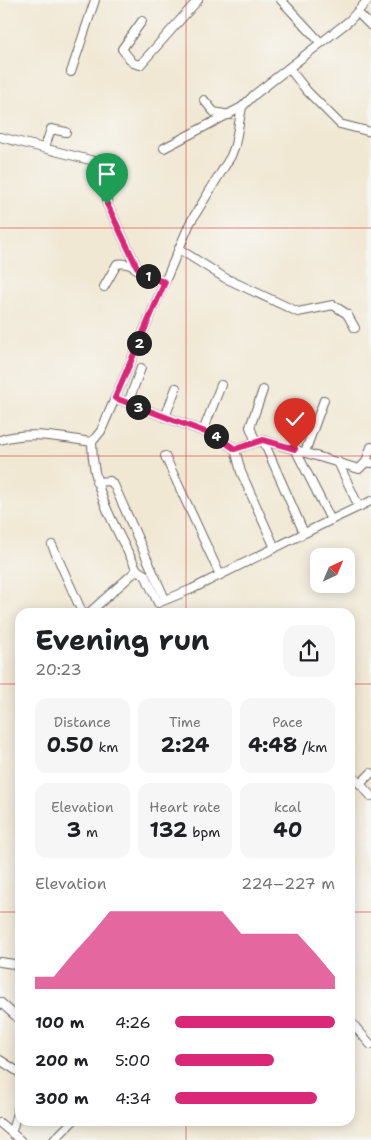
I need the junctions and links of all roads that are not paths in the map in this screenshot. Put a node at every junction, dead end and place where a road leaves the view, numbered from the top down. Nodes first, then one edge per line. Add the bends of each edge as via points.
1 (95, 0) edge
2 (198, 0) edge
3 (281, 0) edge
4 (368, 0) edge
5 (357, 12) junction
6 (142, 22) dead end
7 (371, 26) edge
8 (321, 43) junction
9 (289, 68) junction
10 (71, 72) dead end
11 (204, 100) dead end
12 (242, 107) junction
13 (229, 115) junction
14 (66, 132) dead end
15 (371, 132) edge
16 (0, 137) edge
17 (45, 147) junction
18 (164, 148) dead end
19 (179, 249) junction
20 (137, 267) junction
21 (165, 282) junction
22 (104, 287) dead end
23 (355, 328) dead end
24 (141, 368) dead end
25 (222, 386) dead end
26 (176, 388) dead end
27 (263, 390) dead end
28 (115, 398) junction
29 (324, 400) dead end
30 (128, 403) junction
31 (165, 417) junction
32 (203, 431) junction
33 (0, 440) edge
34 (259, 441) junction
35 (92, 442) junction
36 (371, 447) edge
37 (235, 449) junction
38 (295, 449) junction
39 (305, 452) junction
40 (165, 456) dead end
41 (338, 462) junction
42 (368, 463) edge
43 (96, 482) junction
44 (371, 502) edge
45 (359, 507) junction
46 (331, 520) junction
47 (304, 533) junction
48 (52, 545) dead end
49 (276, 548) junction
50 (137, 570) junction
51 (220, 575) junction
52 (166, 600) junction
53 (80, 608) edge
54 (94, 608) edge
55 (371, 773) edge
56 (355, 778) edge
57 (360, 784) junction
58 (371, 796) edge
59 (0, 962) edge
60 (15, 964) edge
61 (0, 1002) edge
62 (15, 1016) edge
63 (355, 1027) edge
64 (371, 1045) edge
65 (0, 1060) edge
66 (15, 1070) edge
67 (15, 1120) edge
68 (0, 1124) edge
69 (68, 1126) edge
70 (12, 1131) junction
71 (20, 1140) edge
72 (54, 1140) edge

1 - 10 street
2 - 6 street via 143,63 136,65 123,52 123,46
3 - 8 street
4 - 5 street
5 - 7 street
5 - 8 street
8 - 9 street
9 - 12 street
9 - 15 street via 340,124
11 - 13 street via 214,112
12 - 13 street
12 - 19 street via 231,156 190,223
13 - 18 street
14 - 17 street via 51,129
16 - 17 street
17 - 20 street via 112,168 116,176 107,204
19 - 21 street
19 - 23 street via 225,278 298,312 333,305 347,314
20 - 21 street via 151,278
20 - 22 street via 117,264
21 - 28 street
24 - 30 street
25 - 32 street
26 - 31 street
27 - 34 street via 250,427
28 - 30 street
28 - 35 street via 101,431
29 - 39 street
30 - 31 street
31 - 32 street
32 - 37 street
33 - 35 street via 37,436
34 - 37 street
34 - 38 street
34 - 47 street
35 - 43 street
36 - 42 street
37 - 49 street via 241,472
38 - 39 street
38 - 46 street
39 - 41 street
40 - 51 street
41 - 42 street via 360,469
41 - 45 street
43 - 50 street
43 - 52 street via 110,481 114,485
44 - 45 street
45 - 46 street
46 - 47 street
47 - 49 street
48 - 53 street
49 - 51 street
50 - 52 street via 145,575 158,603
50 - 54 street
51 - 52 street
55 - 57 street
56 - 57 street
57 - 58 street
59 - 60 street
61 - 62 street
63 - 64 street
65 - 66 street
67 - 70 street
68 - 70 street
69 - 72 street
70 - 71 street

